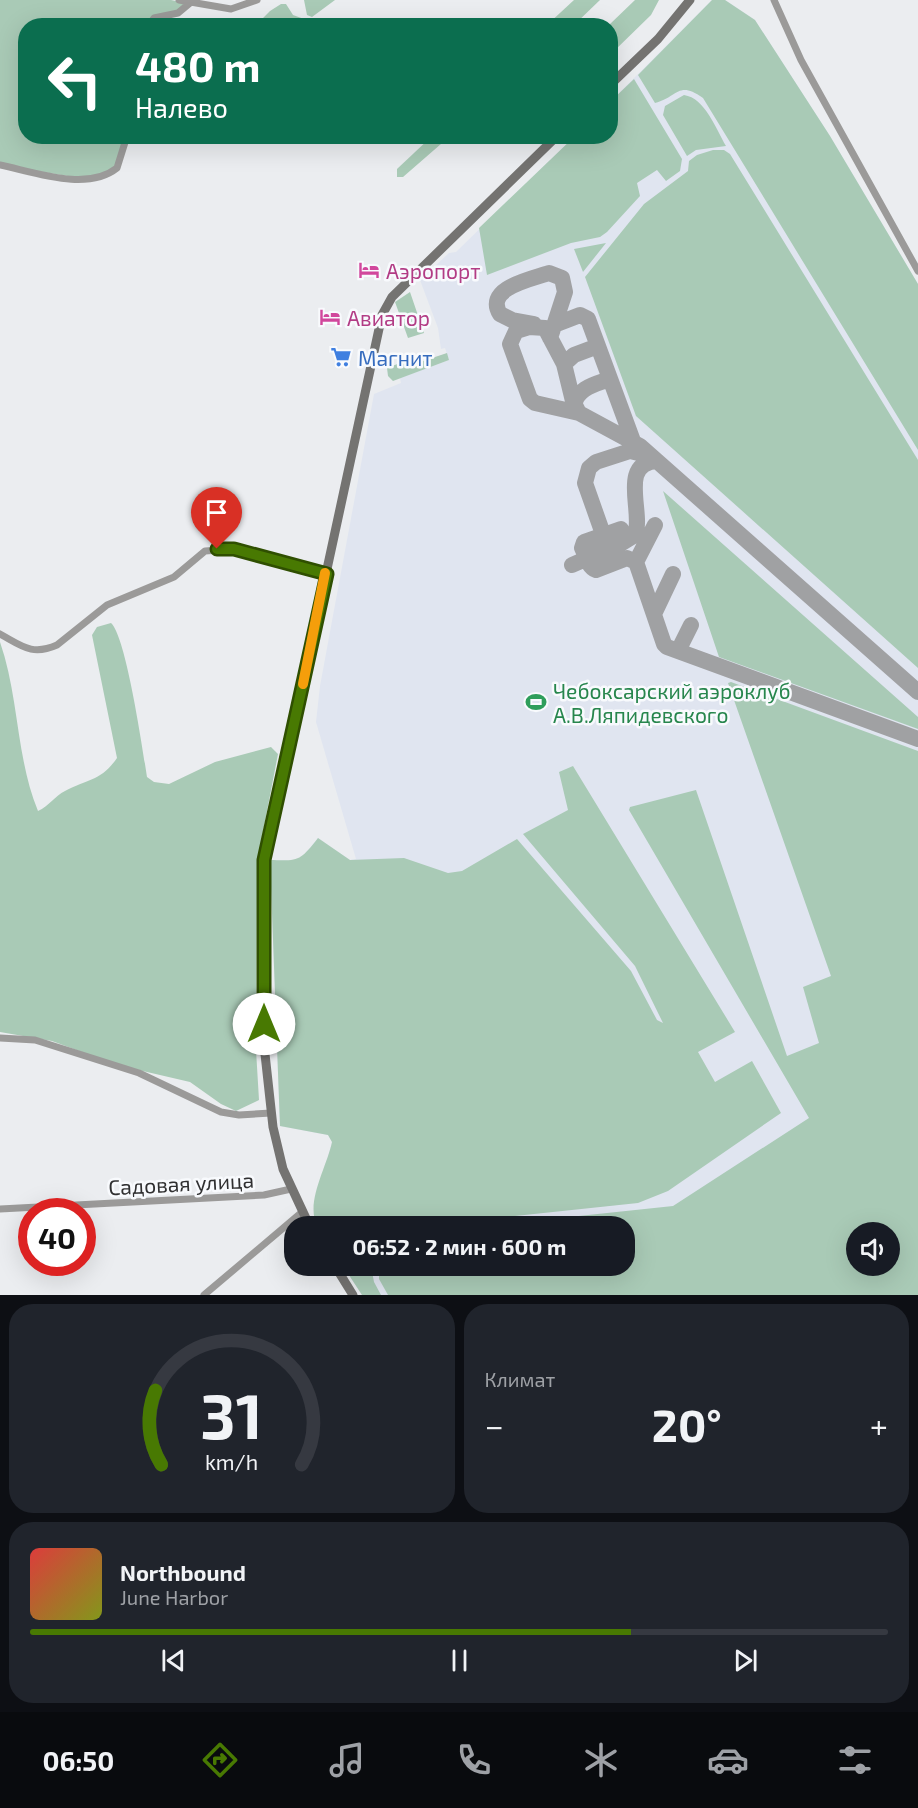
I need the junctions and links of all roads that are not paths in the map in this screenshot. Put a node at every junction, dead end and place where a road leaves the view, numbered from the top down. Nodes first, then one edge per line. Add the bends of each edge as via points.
1 (179, 0) edge
2 (257, 0) edge
3 (690, 0) edge
4 (774, 0) edge
5 (190, 3) junction
6 (154, 18) edge
7 (618, 77) edge
8 (124, 144) edge
9 (549, 144) edge
10 (0, 165) edge
11 (918, 271) edge
12 (327, 574) junction
13 (0, 634) edge
14 (0, 1038) edge
15 (271, 1113) junction
16 (291, 1189) junction
17 (0, 1209) edge
18 (301, 1213) junction
19 (303, 1216) edge
20 (341, 1276) edge
21 (204, 1295) edge
22 (353, 1295) edge

1 - 5 street
2 - 5 street via 231,9
3 - 7 street via 658,39
4 - 11 street via 801,60
5 - 6 street via 178,13
8 - 10 street via 117,168 94,179
9 - 12 street via 386,304
12 - 13 street via 234,549 217,549 199,555 174,577 118,599 46,650 26,648
12 - 15 street via 264,860 264,1045
14 - 15 street via 35,1040 139,1073 221,1112
15 - 16 street via 277,1148
16 - 17 street, Садовая улица via 264,1195
16 - 18 street
18 - 19 street
18 - 21 street
20 - 22 street

